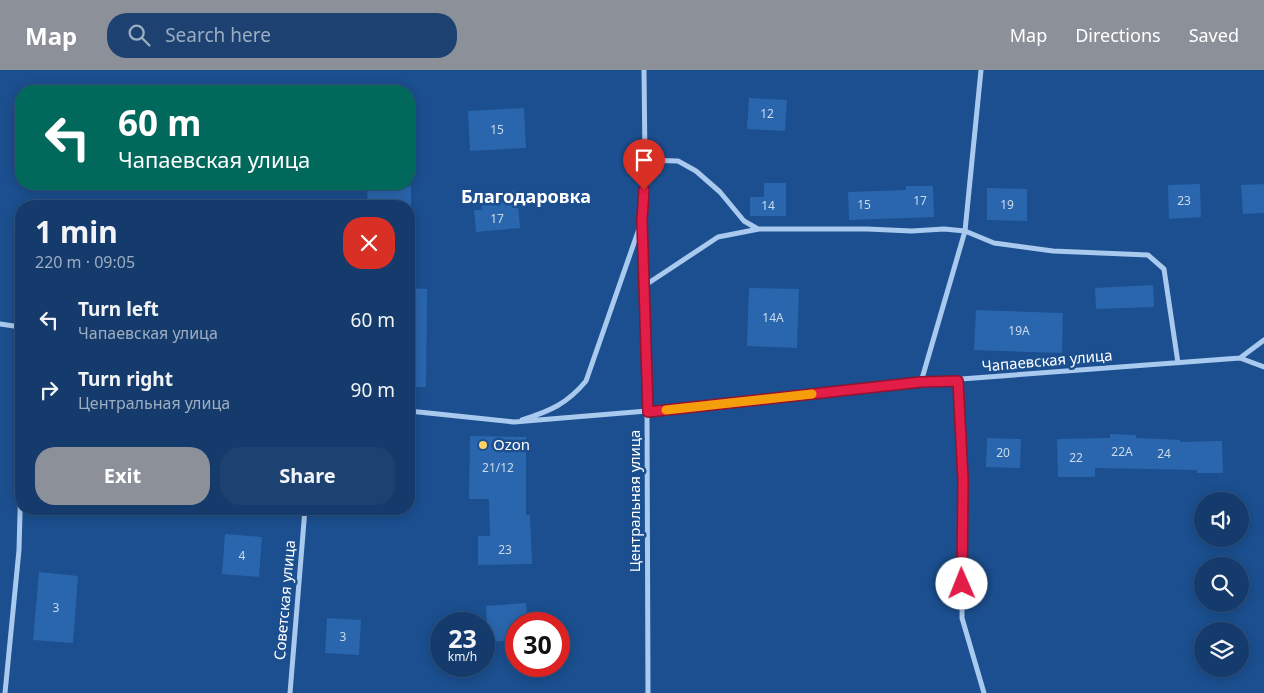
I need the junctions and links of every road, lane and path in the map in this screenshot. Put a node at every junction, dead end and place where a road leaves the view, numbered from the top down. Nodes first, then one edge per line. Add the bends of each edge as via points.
1 (644, 70) edge
2 (981, 70) edge
3 (645, 160) junction
4 (642, 220) junction
5 (759, 229) junction
6 (965, 231) junction
7 (644, 286) junction
8 (0, 324) edge
9 (15, 327) edge
10 (1264, 340) edge
11 (1240, 358) junction
12 (1178, 363) junction
13 (1264, 367) edge
14 (958, 381) junction
15 (921, 382) junction
16 (415, 412) edge
17 (648, 412) junction
18 (514, 422) junction
19 (20, 515) edge
20 (305, 515) edge
21 (4, 693) edge
22 (290, 693) edge
23 (648, 693) edge
24 (984, 693) edge

1 - 3 street, Центральная улица
2 - 6 street
3 - 4 street, Центральная улица
3 - 5 street via 678,161 696,171 720,192 744,221
4 - 7 street, Центральная улица
4 - 18 street via 586,381 573,397 550,411
5 - 6 street via 912,231 944,228
5 - 7 street via 718,237
6 - 12 street via 994,243 1053,251 1148,255 1164,269
6 - 15 street
7 - 17 street, Центральная улица
8 - 9 street
10 - 11 street
11 - 12 street, Чапаевская улица
11 - 13 street
12 - 14 street, Чапаевская улица
14 - 15 street, Чапаевская улица
14 - 24 street via 963,480 962,618
15 - 17 street, Чапаевская улица
16 - 18 street, Чапаевская улица
17 - 18 street, Чапаевская улица
17 - 23 street, Центральная улица
19 - 21 street
20 - 22 street, Советская улица

